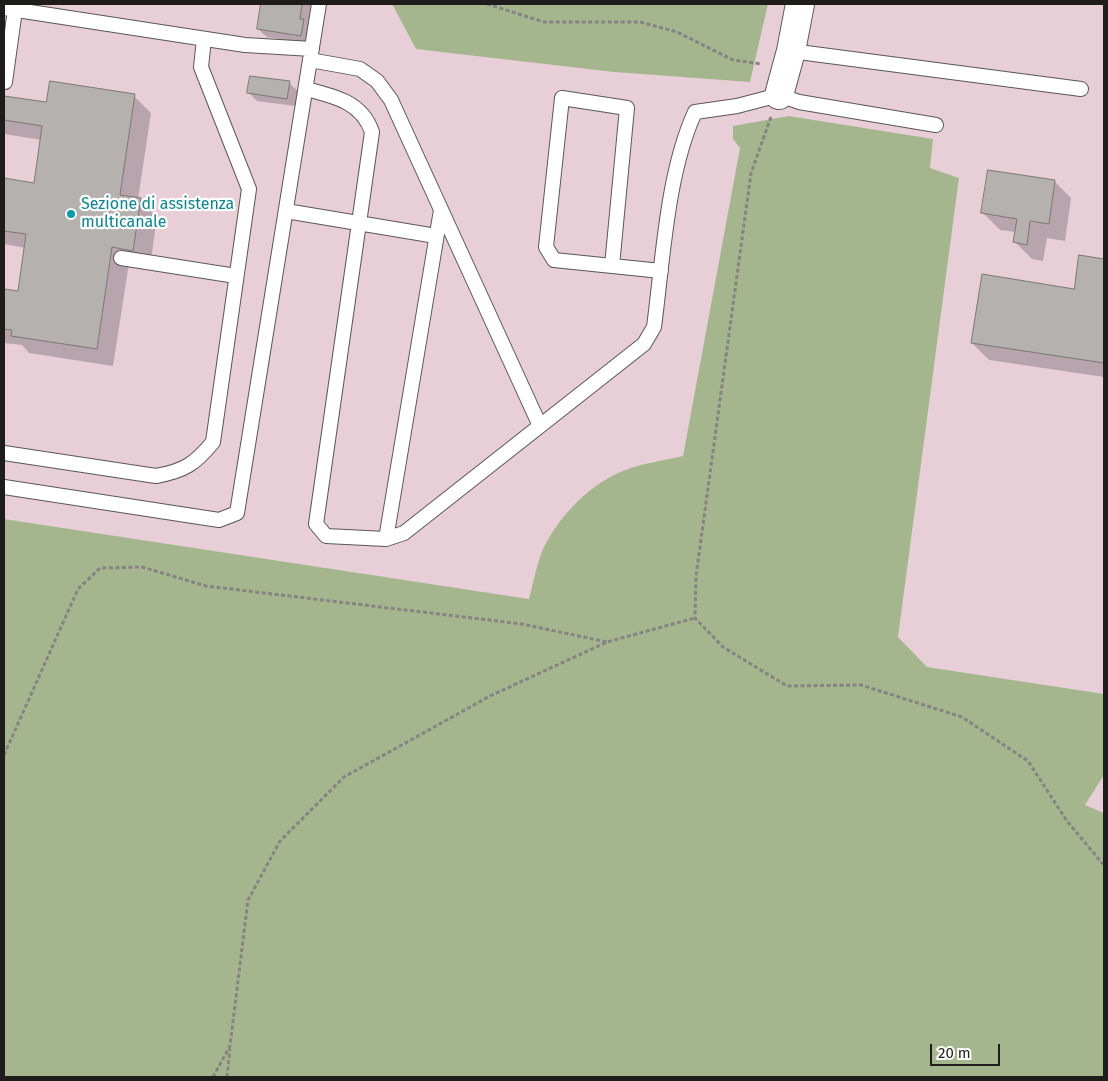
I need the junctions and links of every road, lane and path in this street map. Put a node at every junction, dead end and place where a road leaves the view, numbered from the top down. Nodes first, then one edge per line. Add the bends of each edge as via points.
1 (319, 4) edge
2 (487, 4) edge
3 (800, 4) edge
4 (9, 9) edge
5 (204, 39) junction
6 (311, 55) junction
7 (789, 60) junction
8 (5, 82) dead end
9 (306, 89) junction
10 (1081, 89) dead end
11 (779, 95) junction
12 (936, 125) dead end
13 (441, 210) junction
14 (286, 211) junction
15 (359, 223) junction
16 (436, 236) junction
17 (121, 258) dead end
18 (612, 266) junction
19 (661, 271) junction
20 (236, 276) junction
21 (540, 426) junction
22 (4, 453) edge
23 (4, 487) edge
24 (386, 539) junction
25 (695, 618) junction
26 (607, 642) junction
27 (4, 755) edge
28 (1104, 863) edge
29 (230, 1046) junction
30 (213, 1077) edge
31 (227, 1077) edge

1 - 6 lane
2 - 7 path via 544,22 640,22 677,32 733,60
3 - 7 street
4 - 5 lane
4 - 8 lane
5 - 6 lane
5 - 20 lane via 201,67 249,190
6 - 9 lane
6 - 13 lane via 360,69 377,80 391,100
7 - 10 lane
7 - 11 street
9 - 14 lane
9 - 15 lane via 341,98 368,119 372,132
11 - 12 lane via 798,102
11 - 19 lane via 695,112 684,137 674,179
11 - 25 path via 751,173 697,566
13 - 16 lane
13 - 21 lane
14 - 15 lane
14 - 23 lane via 238,513 219,520
15 - 16 lane
15 - 24 lane via 316,524 326,536
16 - 24 lane
17 - 20 lane
18 - 18 lane via 554,260 546,247 562,98 627,108
18 - 19 lane
19 - 21 lane via 654,327 644,344
20 - 22 lane via 213,442 198,460 176,473 156,476
21 - 24 lane via 404,533
25 - 26 path
25 - 28 path via 723,647 787,686 861,685 962,717 1028,761 1067,821
26 - 27 path via 522,624 206,586 142,567 100,568 78,588
26 - 29 path via 490,696 344,777 280,842 248,900
29 - 30 path
29 - 31 path

